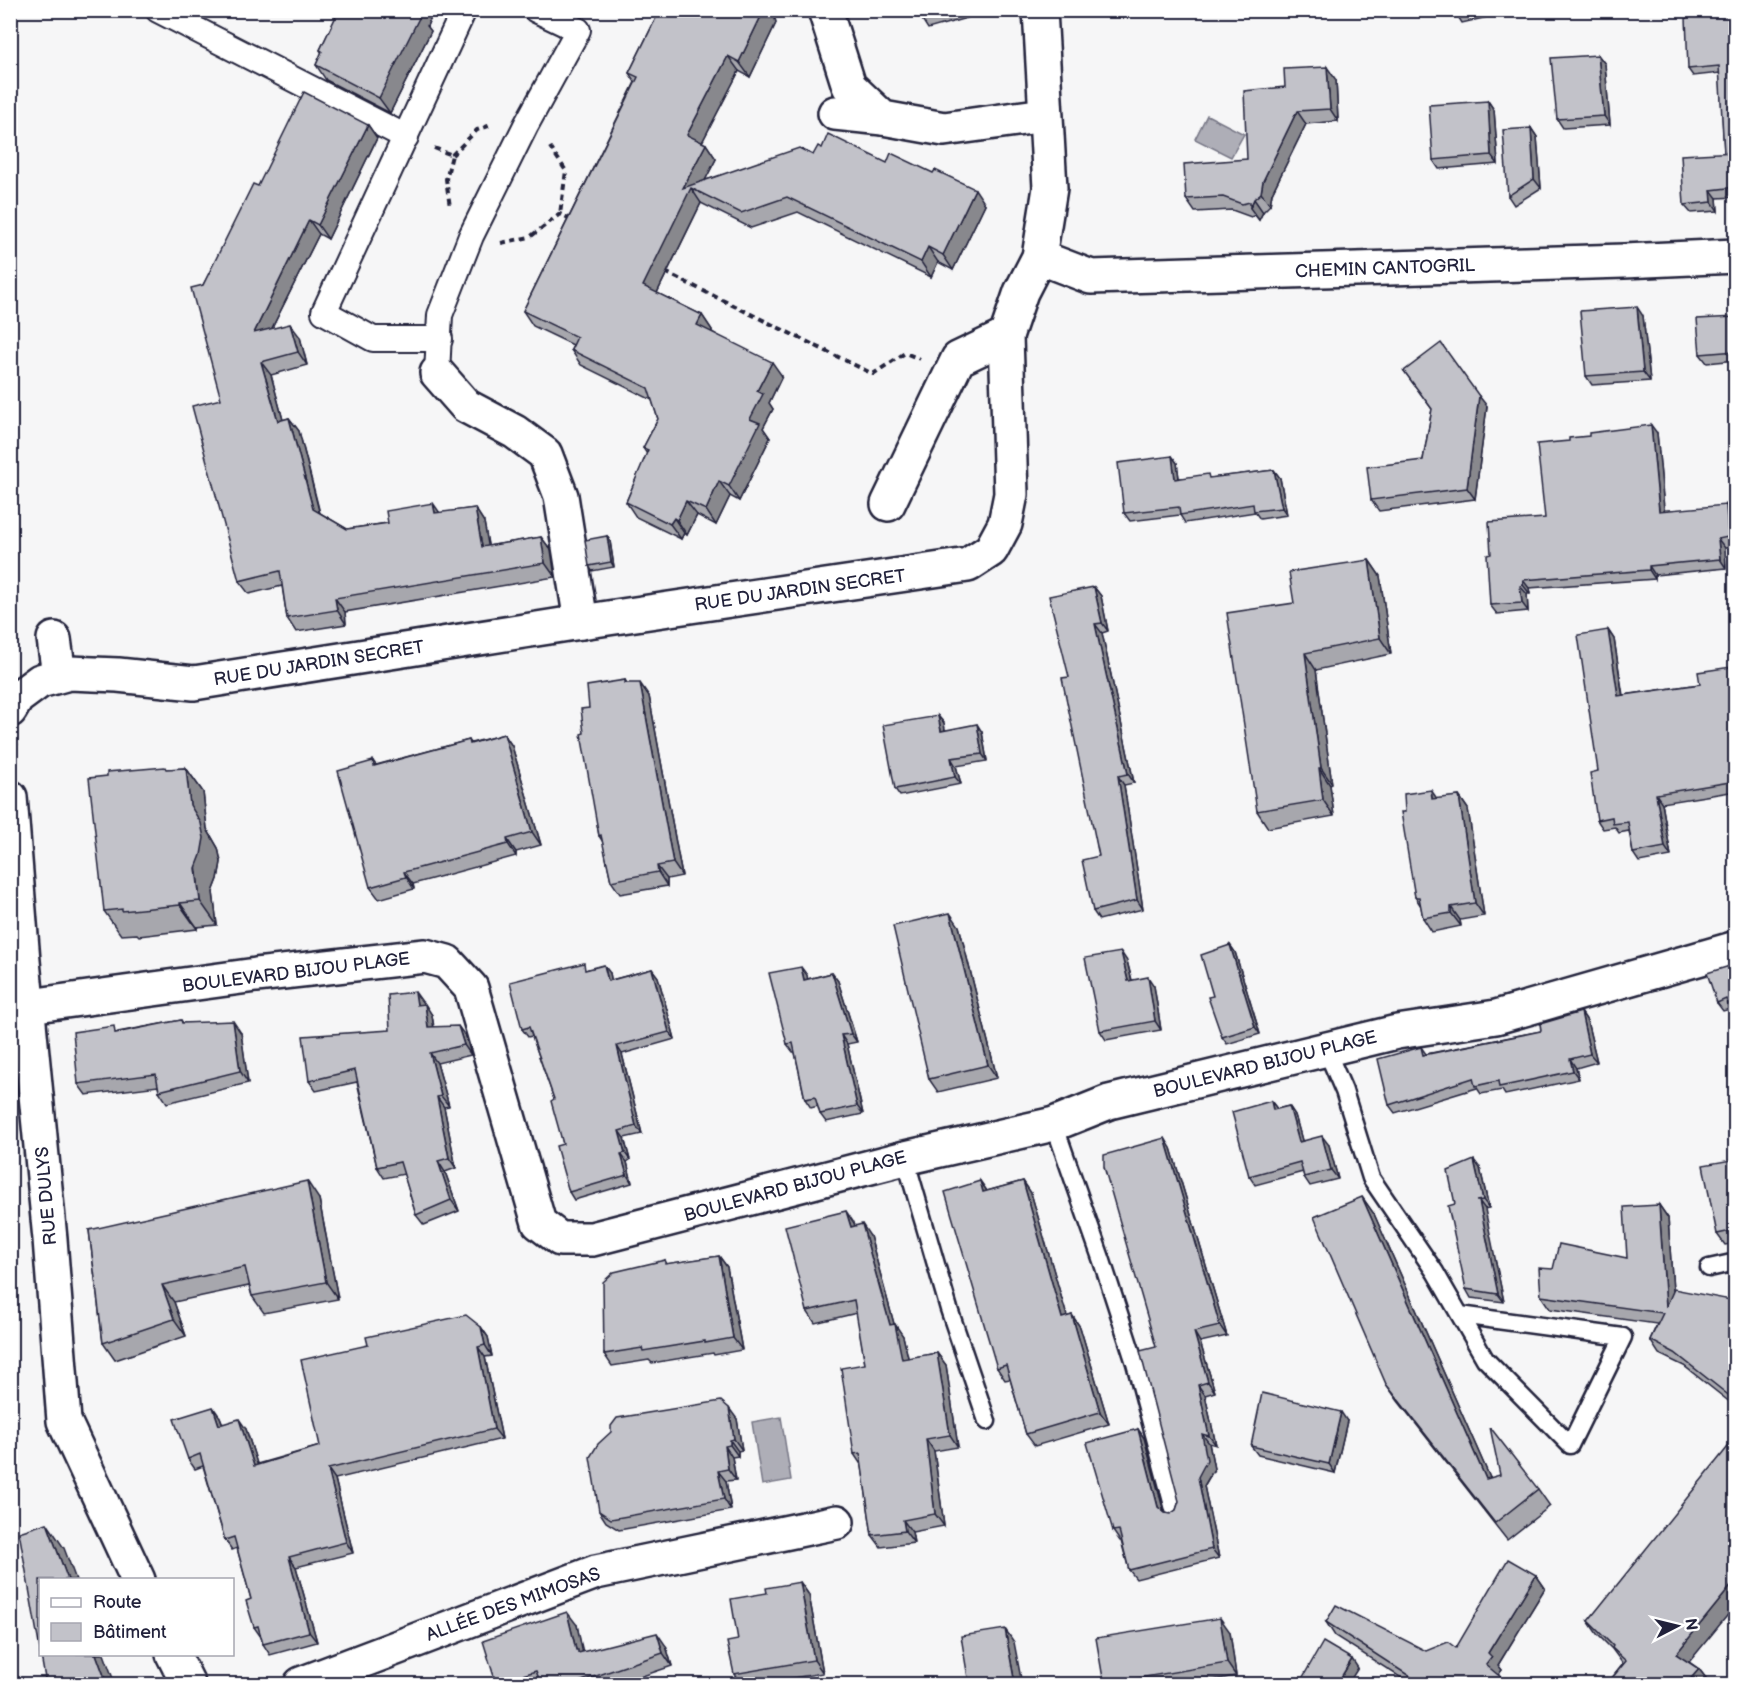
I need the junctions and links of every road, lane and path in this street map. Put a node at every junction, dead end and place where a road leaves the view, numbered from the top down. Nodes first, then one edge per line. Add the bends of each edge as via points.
1 (158, 10) edge
2 (464, 10) edge
3 (536, 10) edge
4 (825, 10) edge
5 (1040, 10) edge
6 (835, 113) dead end
7 (1045, 115) junction
8 (883, 118) junction
9 (406, 137) junction
10 (1736, 256) edge
11 (1039, 257) junction
12 (658, 269) edge
13 (1006, 336) junction
14 (440, 339) junction
15 (951, 372) junction
16 (437, 373) joint
17 (888, 504) dead end
18 (581, 622) junction
19 (54, 639) dead end
20 (59, 675) junction
21 (15, 725) edge
22 (10, 755) edge
23 (10, 797) edge
24 (1736, 948) edge
25 (29, 1006) junction
26 (1326, 1049) junction
27 (1054, 1125) junction
28 (905, 1158) junction
29 (1736, 1262) edge
30 (1709, 1268) dead end
31 (1460, 1315) junction
32 (987, 1421) dead end
33 (1175, 1513) edge
34 (837, 1522) dead end
35 (137, 1578) edge
36 (175, 1656) edge
37 (188, 1684) edge
38 (301, 1684) edge

1 - 9 street
2 - 9 street
3 - 14 street via 578,30 471,236 440,315
4 - 8 street via 849,86
5 - 7 street, RUE DU JARDIN SECRET
6 - 8 street
7 - 8 street via 944,129
7 - 11 street, RUE DU JARDIN SECRET via 1050,188
9 - 14 street via 324,312 372,339
10 - 11 street, CHEMIN CANTOGRIL via 1091,277
11 - 13 street, RUE DU JARDIN SECRET via 1021,292
12 - 15 path via 873,374 905,353
13 - 15 street via 958,359
13 - 18 street, RUE DU JARDIN SECRET via 1011,494 1005,524 991,550 968,565
14 - 16 street
15 - 17 street
16 - 18 street via 466,406 545,454 561,496
18 - 20 street, RUE DU JARDIN SECRET via 194,683 118,675
19 - 20 street
20 - 21 street, RUE DU JARDIN SECRET via 40,681 17,698
21 - 22 path
23 - 25 street, RUE DULYS
24 - 26 street, BOULEVARD BIJOU PLAGE via 1496,1017 1397,1032
25 - 28 street, BOULEVARD BIJOU PLAGE via 425,956 447,962 471,988 538,1223 560,1239 592,1239
25 - 35 street, RUE DULYS via 64,1421
26 - 27 street, BOULEVARD BIJOU PLAGE via 1109,1102
26 - 31 lane via 1344,1091 1371,1178
27 - 28 street, BOULEVARD BIJOU PLAGE
27 - 33 lane via 1135,1363
28 - 32 lane
29 - 30 lane
31 - 31 lane via 1485,1359 1570,1445 1623,1337
34 - 38 street, ALLÉE DES MIMOSAS via 596,1572
36 - 37 street

